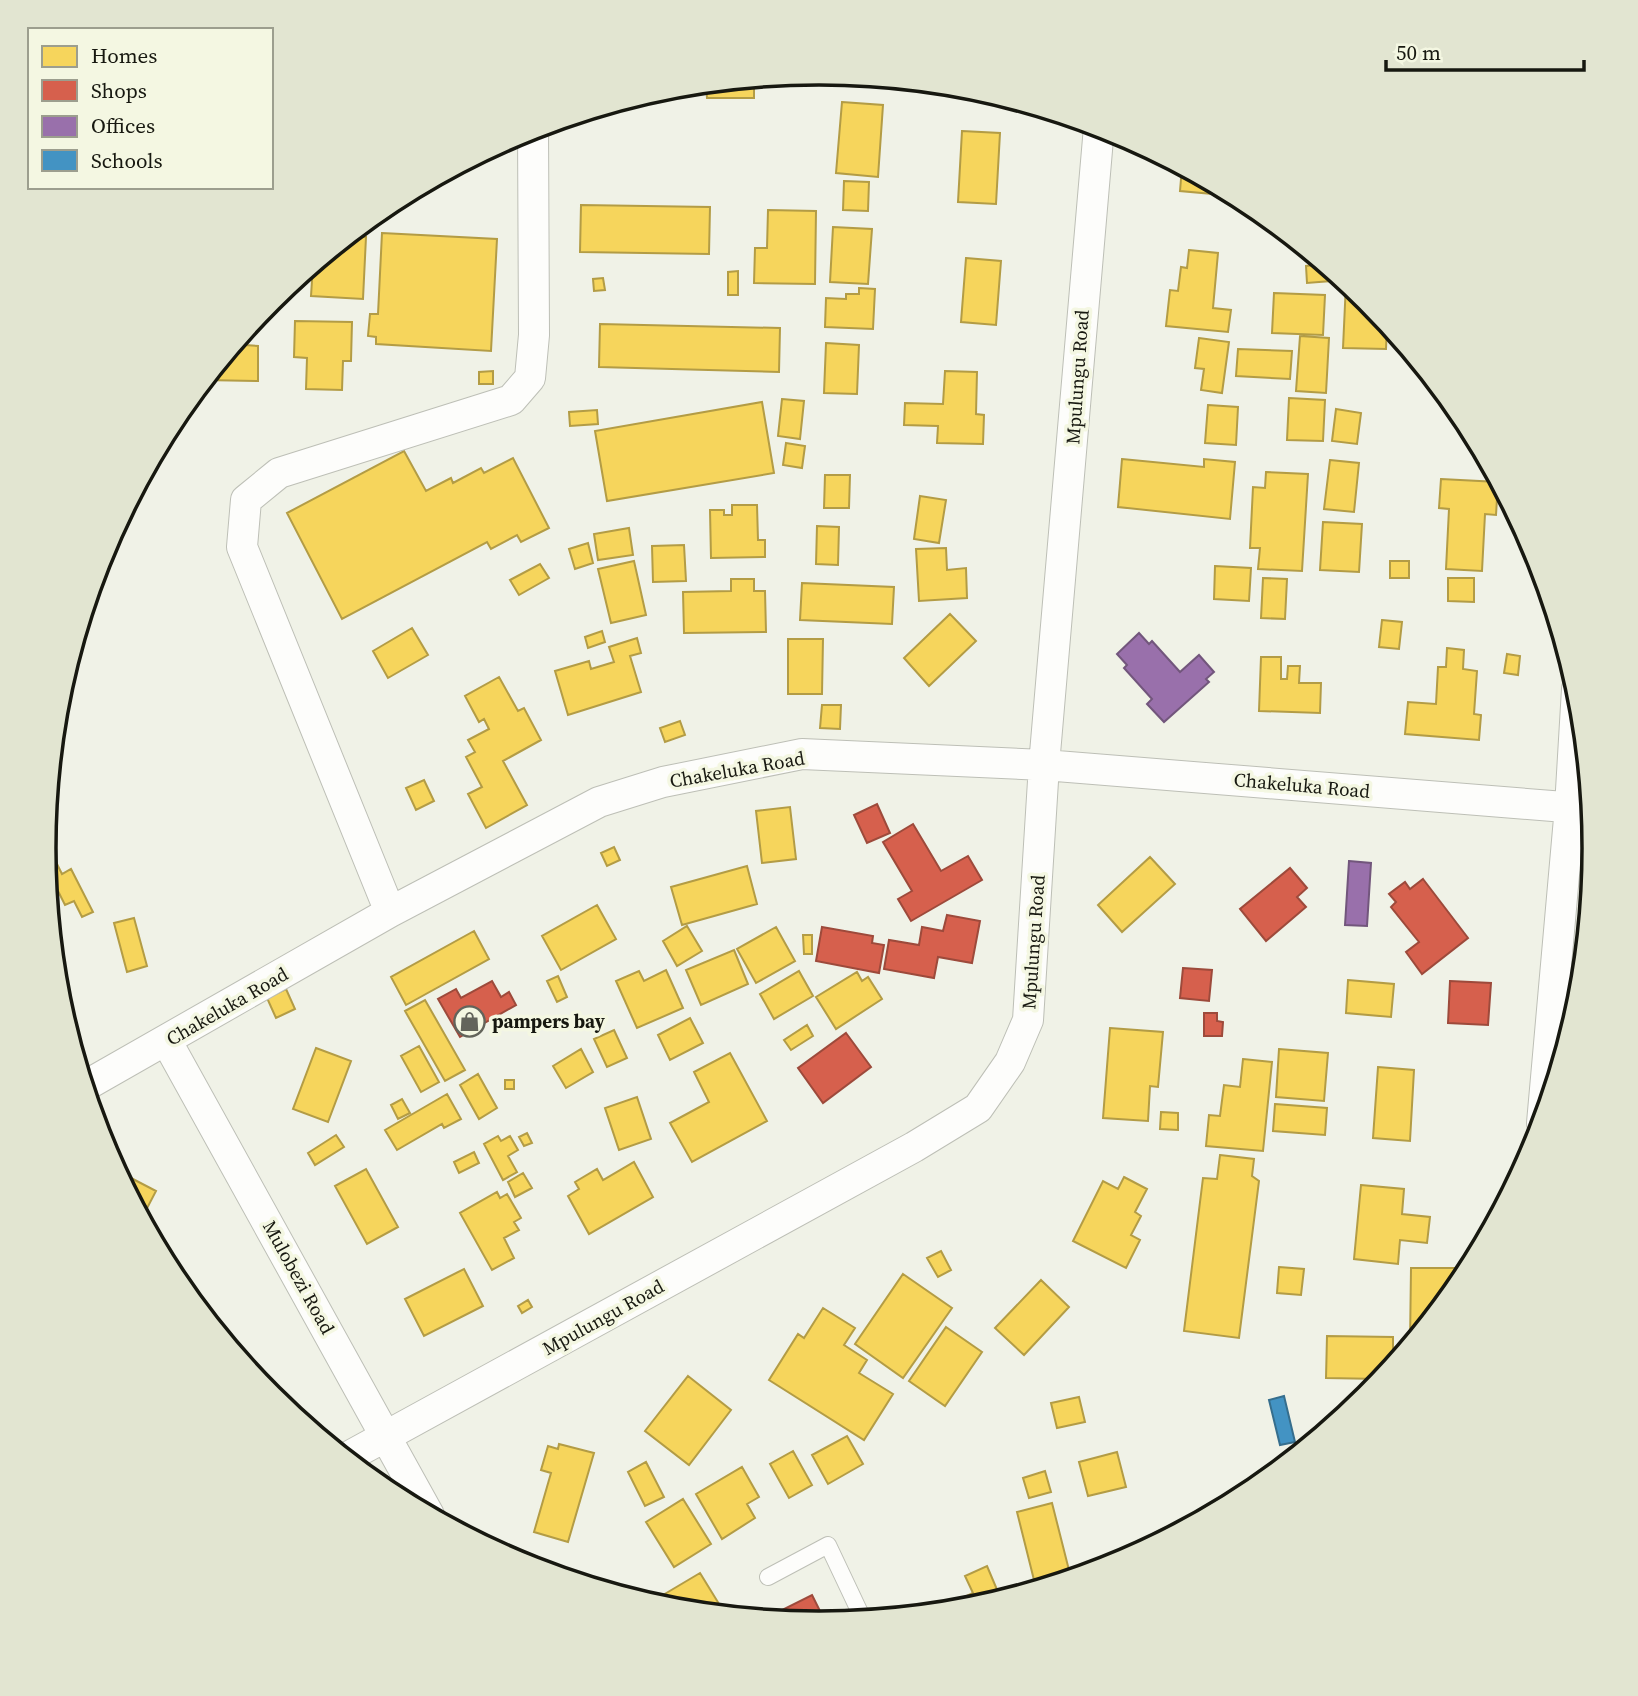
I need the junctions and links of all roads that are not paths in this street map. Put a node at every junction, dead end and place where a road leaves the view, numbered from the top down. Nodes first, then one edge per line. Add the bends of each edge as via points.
1 (1098, 138) edge
2 (533, 141) edge
3 (1044, 765) junction
4 (1580, 808) edge
5 (390, 912) junction
6 (166, 1040) junction
7 (1548, 1072) edge
8 (93, 1082) edge
9 (387, 1435) junction
10 (355, 1453) edge
11 (420, 1498) edge
12 (768, 1577) dead end
13 (858, 1609) edge

1 - 3 street, Mpulungu Road
2 - 5 street via 530,378 511,400 279,473 246,500 242,547
3 - 4 street, Chakeluka Road
3 - 5 street, Chakeluka Road via 802,754 663,782 599,802
3 - 9 street, Mpulungu Road via 1028,1020 1010,1062 978,1108
4 - 7 street
5 - 6 street, Chakeluka Road
6 - 8 street, Chakeluka Road
6 - 9 street, Mulobezi Road
9 - 10 street, Mpulungu Road
9 - 11 street, Mulobezi Road
12 - 13 lane via 828,1545

